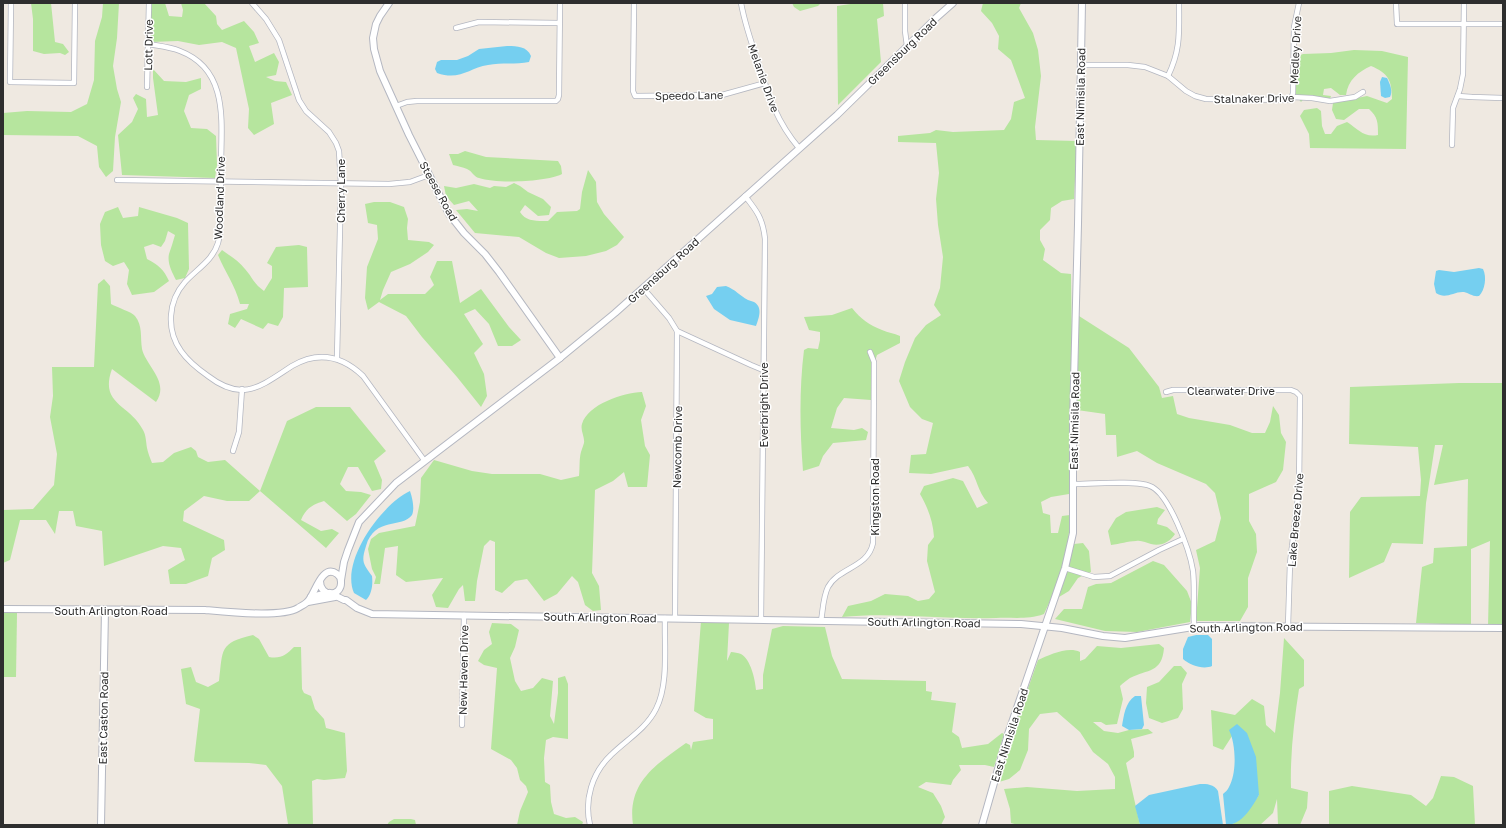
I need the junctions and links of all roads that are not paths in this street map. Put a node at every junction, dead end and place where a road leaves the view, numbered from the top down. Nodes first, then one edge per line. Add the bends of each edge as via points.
1 (11, 3) edge
2 (75, 3) edge
3 (149, 3) edge
4 (252, 3) edge
5 (389, 3) edge
6 (560, 3) edge
7 (634, 3) edge
8 (741, 3) edge
9 (905, 3) edge
10 (953, 3) edge
11 (1082, 3) edge
12 (1179, 3) edge
13 (1298, 3) edge
14 (1396, 3) edge
15 (1464, 3) edge
16 (559, 23) junction
17 (1464, 24) junction
18 (1503, 24) edge
19 (456, 28) dead end
20 (148, 44) junction
21 (907, 46) junction
22 (1081, 65) junction
23 (1168, 76) junction
24 (765, 83) junction
25 (147, 87) dead end
26 (1363, 92) dead end
27 (1458, 96) junction
28 (1292, 97) junction
29 (1503, 98) edge
30 (396, 106) junction
31 (1452, 145) dead end
32 (800, 148) junction
33 (429, 175) junction
34 (117, 180) dead end
35 (221, 182) junction
36 (341, 184) junction
37 (744, 196) junction
38 (643, 288) junction
39 (677, 331) junction
40 (870, 352) dead end
41 (337, 358) junction
42 (560, 358) junction
43 (763, 370) junction
44 (242, 389) junction
45 (1166, 392) dead end
46 (1295, 392) joint
47 (233, 451) dead end
48 (424, 460) junction
49 (1073, 484) junction
50 (1183, 539) junction
51 (344, 562) junction
52 (1065, 568) junction
53 (332, 572) junction
54 (320, 581) junction
55 (341, 583) junction
56 (329, 593) junction
57 (338, 597) junction
58 (309, 600) junction
59 (346, 600) junction
60 (3, 609) edge
61 (105, 610) junction
62 (464, 615) junction
63 (665, 618) junction
64 (675, 618) junction
65 (761, 619) junction
66 (821, 621) junction
67 (1045, 626) junction
68 (1194, 626) junction
69 (1288, 626) junction
70 (1503, 628) edge
71 (462, 724) dead end
72 (102, 825) edge
73 (590, 825) edge
74 (982, 825) edge

1 - 2 street via 10,82 74,83
3 - 20 street, Lott Drive
4 - 36 street, Cherry Lane via 266,18 278,40 302,105 329,132 336,143 340,156
5 - 30 street, Steese Road via 377,21 373,43 377,62
6 - 16 street
7 - 24 street, Speedo Lane via 636,96 722,96
8 - 24 street, Melanie Drive via 748,35
9 - 21 street
10 - 21 street, Greensburg Road
11 - 22 street, East Nimisila Road
12 - 23 street via 1178,49
13 - 28 street, Medley Drive via 1294,27
14 - 17 street via 1397,24
15 - 17 street
16 - 19 street via 479,22
16 - 30 street via 557,100 417,101
17 - 18 street
17 - 27 street via 1463,74
20 - 25 street, Lott Drive
20 - 35 street, Woodland Drive via 186,53 203,66 213,80 219,93 221,107
21 - 32 street, Greensburg Road
22 - 23 street, Stalnaker Drive via 1136,66
22 - 49 street, East Nimisila Road
23 - 28 street, Stalnaker Drive via 1186,91 1206,99 1287,100
24 - 32 street, Melanie Drive via 778,119
26 - 28 street, Stalnaker Drive via 1355,97 1330,101
27 - 29 street
27 - 31 street via 1453,108
30 - 33 street, Steese Road
32 - 37 street, Greensburg Road
33 - 36 street via 413,182 397,184
33 - 42 street, Steese Road via 455,223 485,254
34 - 35 street
35 - 36 street
35 - 44 street, Woodland Drive via 218,244 210,258 178,291 171,310 171,327 181,351 196,367 221,385
36 - 41 street, Cherry Lane
37 - 38 street, Greensburg Road
37 - 43 street, Everbright Drive via 759,215 764,231
38 - 39 street
38 - 42 street, Greensburg Road
39 - 43 street
39 - 64 street, Newcomb Drive
40 - 66 street, Kingston Road via 874,362 873,546 865,559 832,583 826,596
41 - 44 street, Woodland Drive via 305,360 265,384
41 - 48 street, Woodland Drive via 355,368 363,376
42 - 48 street, Greensburg Road
43 - 65 street, Everbright Drive
44 - 47 street via 240,432
45 - 46 street, Clearwater Drive
46 - 69 street, Lake Breeze Drive via 1300,399 1299,489 1290,563
48 - 51 street, Greensburg Road via 396,482 360,522
49 - 50 street via 1152,486 1166,501
49 - 52 street, East Nimisila Road via 1073,533
50 - 52 street via 1110,576 1094,577
50 - 68 street via 1189,552 1193,574
51 - 53 street
51 - 55 street, Greensburg Road
52 - 67 street, East Nimisila Road
53 - 54 street via 324,575
53 - 55 street via 339,576
54 - 56 street via 321,587
54 - 58 street
55 - 56 street via 337,592
55 - 59 street
56 - 57 street, South Arlington Road
56 - 58 street
57 - 58 street via 312,602
57 - 59 street, South Arlington Road
58 - 61 street, South Arlington Road via 297,609 281,613
59 - 62 street, South Arlington Road via 372,614
60 - 61 street, South Arlington Road
61 - 72 street, East Caston Road
62 - 63 street, South Arlington Road
62 - 71 street, New Haven Drive
63 - 64 street, South Arlington Road
63 - 73 street via 664,676 659,701 644,726 598,770 589,798
64 - 65 street, South Arlington Road
65 - 66 street, South Arlington Road
66 - 67 street, South Arlington Road
67 - 68 street, South Arlington Road via 1125,638
67 - 74 street, East Nimisila Road via 1008,734
68 - 69 street, South Arlington Road
69 - 70 street, South Arlington Road

